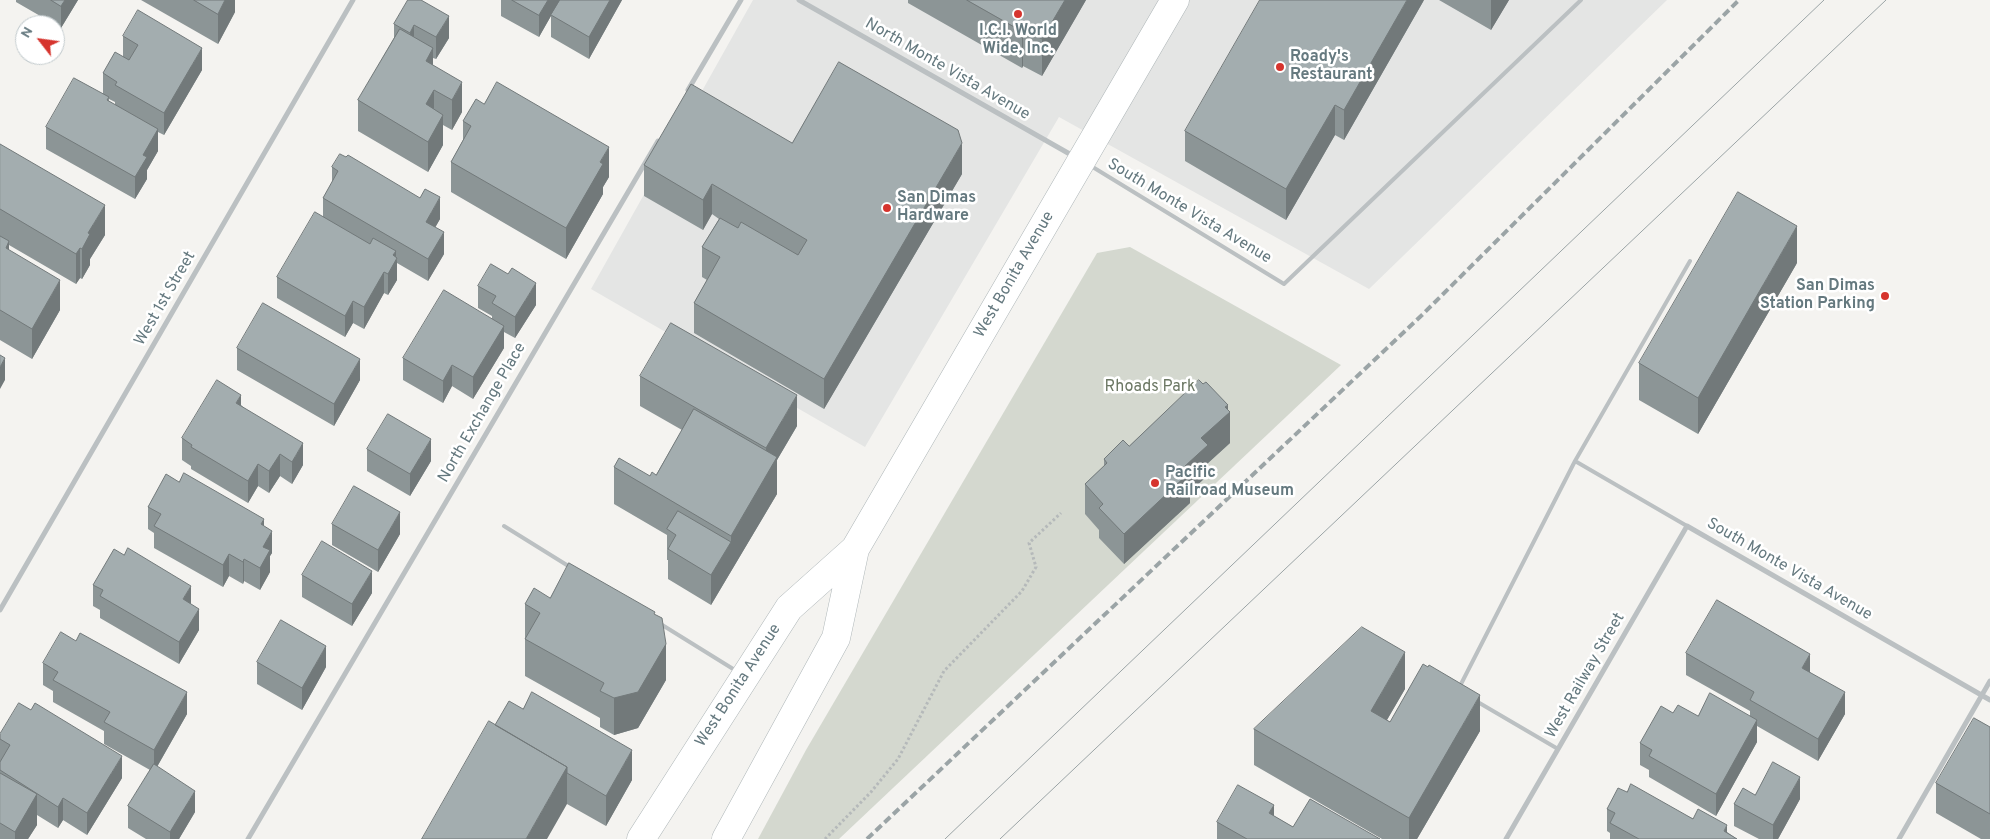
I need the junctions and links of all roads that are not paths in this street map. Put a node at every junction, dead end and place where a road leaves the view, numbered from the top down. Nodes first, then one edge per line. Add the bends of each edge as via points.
1 (353, 0) edge
2 (741, 0) edge
3 (799, 0) edge
4 (1175, 0) edge
5 (1581, 0) edge
6 (685, 94) edge
7 (660, 137) edge
8 (1082, 161) junction
9 (1690, 261) dead end
10 (1575, 461) junction
11 (504, 526) dead end
12 (1687, 526) junction
13 (855, 549) junction
14 (571, 568) edge
15 (0, 610) edge
16 (654, 620) edge
17 (746, 677) junction
18 (1990, 681) edge
19 (1451, 686) edge
20 (1458, 690) junction
21 (1466, 695) edge
22 (1982, 696) junction
23 (1475, 700) edge
24 (1990, 700) edge
25 (1558, 749) junction
26 (248, 839) edge
27 (641, 839) edge
28 (726, 839) edge
29 (1506, 839) edge
30 (1899, 839) edge

1 - 15 street, West 1st Street
2 - 6 street
3 - 8 street, North Monte Vista Avenue
4 - 8 main road, West Bonita Avenue
5 - 8 lane, South Monte Vista Avenue via 1284,284
7 - 26 street, North Exchange Place
8 - 13 main road, West Bonita Avenue
9 - 10 lane
10 - 12 lane, South Monte Vista Avenue
10 - 20 lane
11 - 14 lane
12 - 22 street, South Monte Vista Avenue
12 - 25 street, West Railway Street
13 - 17 main road, West Bonita Avenue via 789,608
13 - 28 main road, West Bonita Avenue via 836,638
16 - 17 lane
17 - 27 main road, West Bonita Avenue
18 - 22 street
19 - 20 lane
20 - 21 lane
22 - 24 street, South Monte Vista Avenue
22 - 30 street
23 - 25 lane
25 - 29 street, West Railway Street

